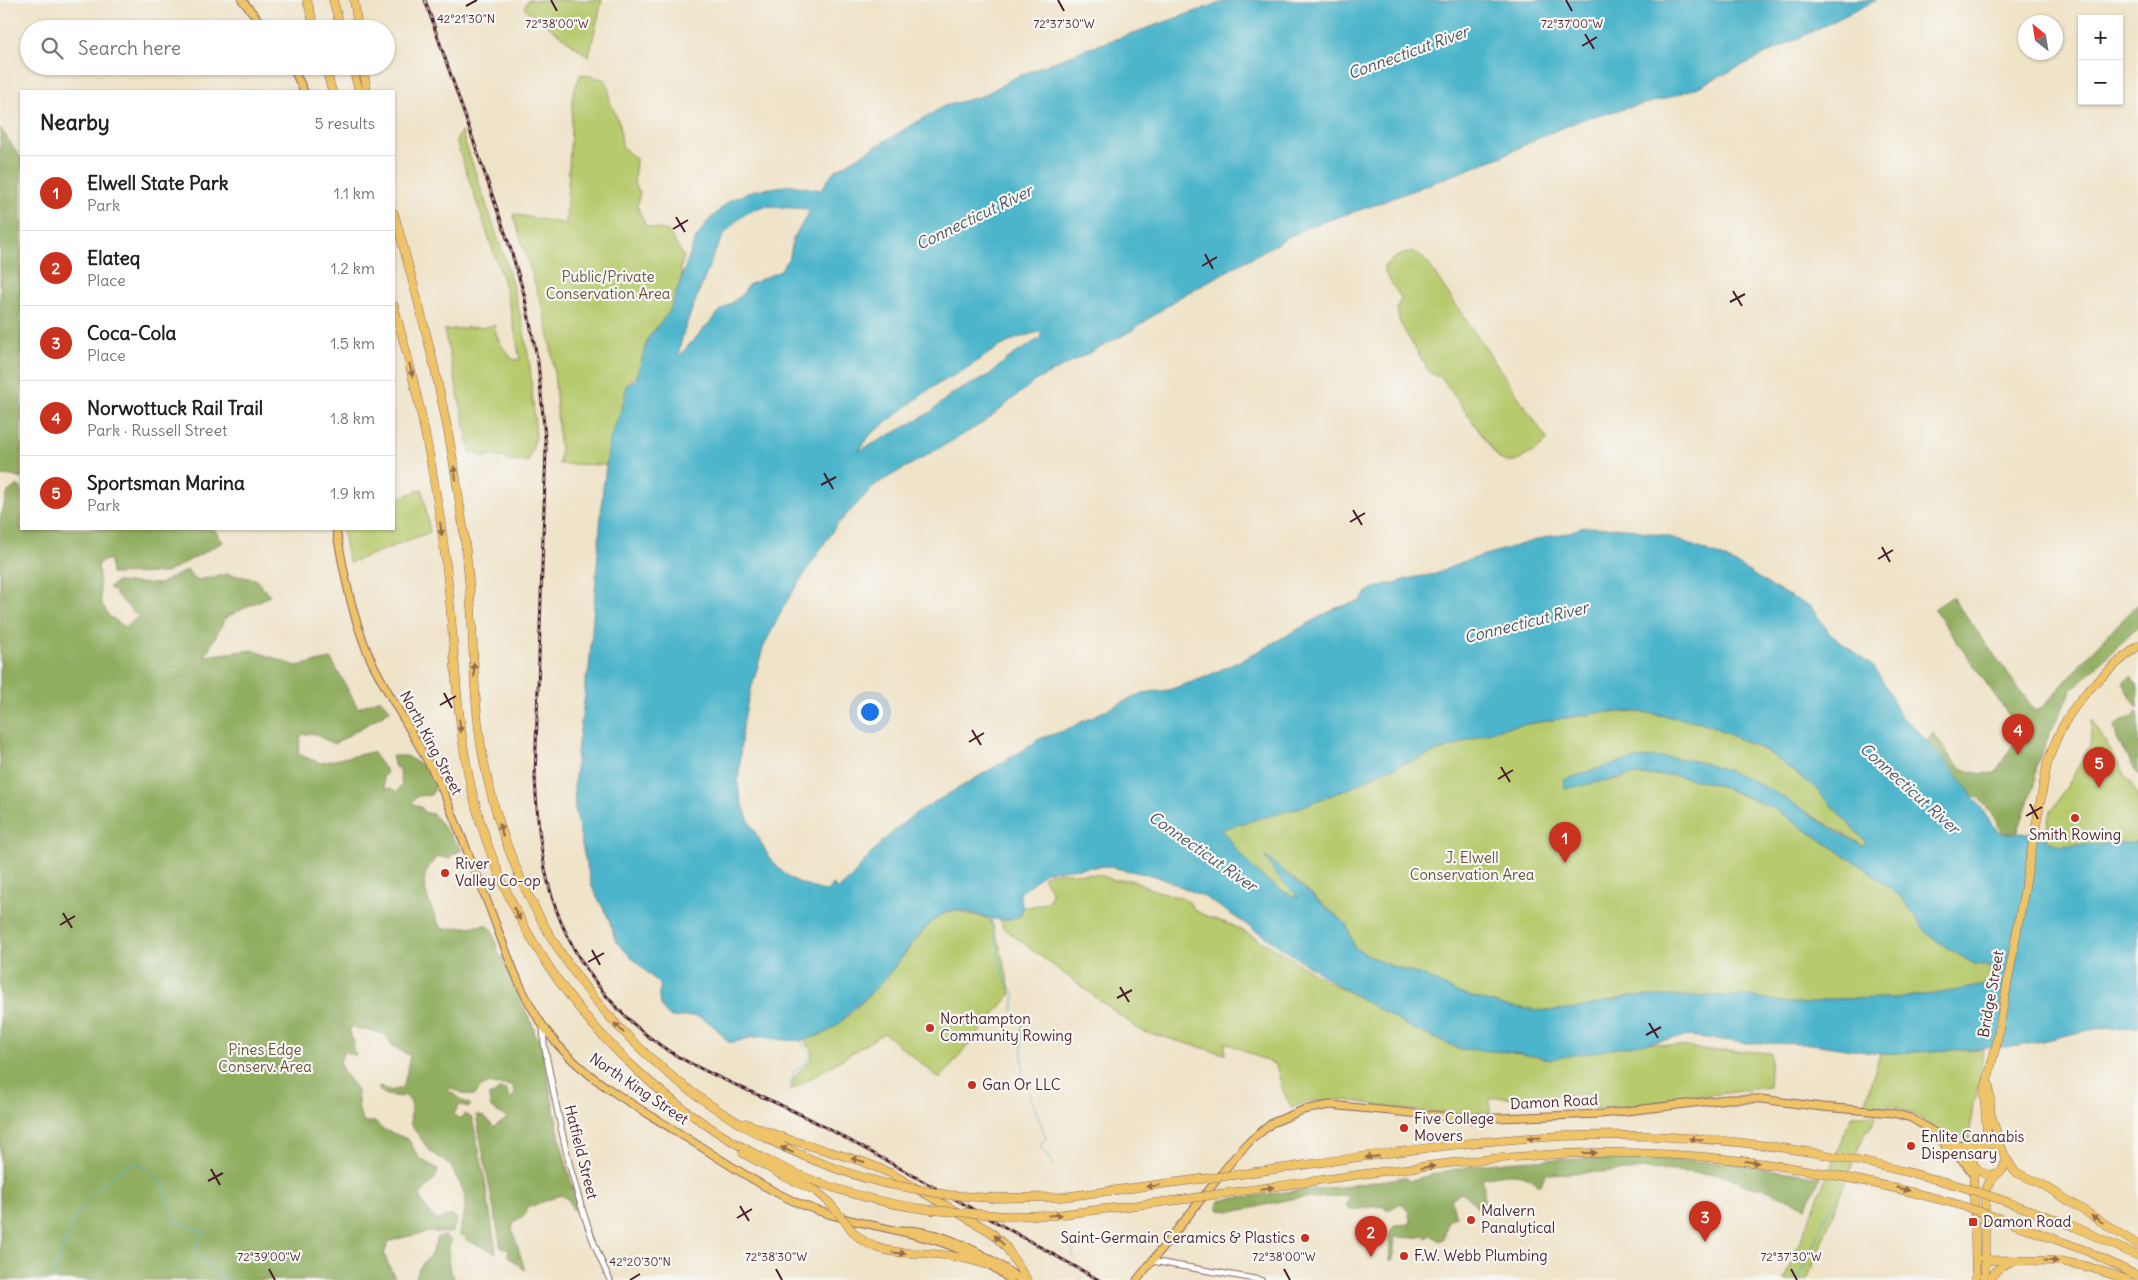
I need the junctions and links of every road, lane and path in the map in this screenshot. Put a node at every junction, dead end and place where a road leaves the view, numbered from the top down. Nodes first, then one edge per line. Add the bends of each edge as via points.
1 (242, 0) edge
2 (307, 0) edge
3 (333, 0) edge
4 (354, 0) edge
5 (259, 20) edge
6 (313, 20) edge
7 (339, 20) edge
8 (357, 20) edge
9 (296, 75) edge
10 (328, 75) edge
11 (355, 75) edge
12 (364, 75) edge
13 (304, 90) edge
14 (332, 90) edge
15 (359, 90) edge
16 (367, 90) edge
17 (395, 218) edge
18 (395, 310) edge
19 (336, 530) edge
20 (2138, 646) edge
21 (543, 1026) junction
22 (654, 1062) junction
23 (1988, 1081) junction
24 (707, 1126) junction
25 (1923, 1126) junction
26 (1941, 1142) junction
27 (1980, 1145) junction
28 (2001, 1147) junction
29 (2006, 1156) junction
30 (1973, 1163) junction
31 (1997, 1173) junction
32 (1974, 1174) junction
33 (896, 1230) junction
34 (2138, 1245) edge
35 (1976, 1246) junction
36 (2138, 1256) edge
37 (1986, 1260) junction
38 (2018, 1260) junction
39 (1152, 1261) junction
40 (989, 1265) junction
41 (2138, 1276) edge
42 (610, 1280) edge
43 (1010, 1280) edge
44 (1020, 1280) edge
45 (1026, 1280) edge
46 (1138, 1280) edge
47 (1262, 1280) edge
48 (1976, 1280) edge
49 (1986, 1280) edge
50 (2128, 1280) edge

1 - 5 main road
2 - 6 highway
3 - 7 highway
4 - 8 highway
9 - 13 main road
10 - 14 highway
11 - 15 highway
12 - 16 highway
22 -> 17 highway via 602,1009 558,950 525,889 499,822 479,732 467,559 452,450 430,342
18 -> 24 highway via 435,488 447,574 463,746 478,814 495,866 537,949 581,1013 646,1079
19 - 21 main road, North King Street via 356,616 370,657 436,775 521,987
20 - 23 highway, Bridge Street via 2095,681 2073,709 2052,752
21 - 33 main road, North King Street via 574,1062 603,1084 762,1184 817,1210
21 - 42 street, Hatfield Street via 544,1044 572,1173 586,1223
36 -> 22 highway, bridge via 2058,1220 1999,1199 1860,1161 1764,1145 1642,1136 1565,1136 1482,1142 1062,1197 948,1195 883,1183 816,1162 755,1133 702,1101
45 -> 22 highway via 1000,1240 974,1221 875,1166 748,1124 711,1103
23 - 27 highway, Bridge Street via 1983,1101 1987,1130
23 - 28 highway, Bridge Street via 1990,1110
24 -> 40 highway, bridge via 752,1158 816,1191 869,1245 886,1252 944,1255
24 -> 41 highway, bridge via 762,1157 832,1187 876,1200 931,1210 1006,1216 1055,1215 1488,1160 1570,1154 1709,1157 1855,1178 1960,1205 2081,1249
25 - 26 main road, Damon Road
25 - 27 main road, Damon Road via 1958,1144
25 - 39 main road, Damon Road via 1911,1118 1893,1113 1761,1099 1728,1099 1601,1114 1465,1119 1342,1106 1318,1107 1272,1123 1250,1141
26 - 30 main road, Damon Road via 1961,1150
26 - 32 main road, Damon Road
27 - 28 highway via 1988,1143
27 - 30 highway
28 - 29 highway
29 - 31 highway via 2005,1165
34 -> 29 highway via 2042,1184 2015,1172
30 - 31 highway via 1984,1174
30 - 32 highway
31 - 37 highway via 1985,1191
32 - 35 highway
33 - 40 main road, North King Street via 954,1247
33 - 44 main road, North King Street via 909,1230 954,1242 986,1256
35 - 37 highway
35 - 48 highway
37 - 38 highway
37 - 49 highway
38 - 49 highway via 1998,1268
38 -> 50 highway via 2060,1261
39 - 46 main road, Damon Road
39 - 47 street
40 - 43 main road, North King Street

